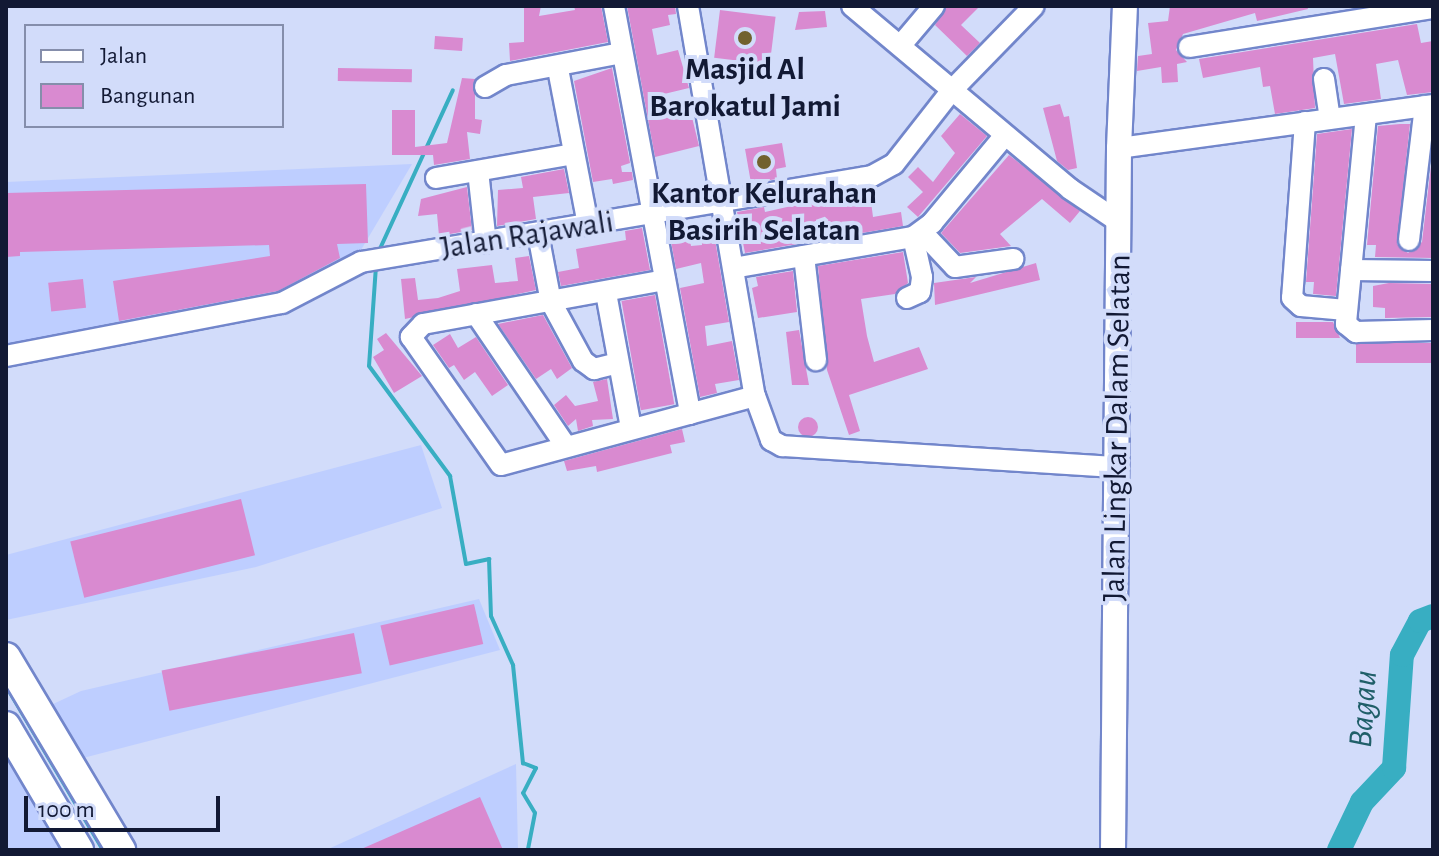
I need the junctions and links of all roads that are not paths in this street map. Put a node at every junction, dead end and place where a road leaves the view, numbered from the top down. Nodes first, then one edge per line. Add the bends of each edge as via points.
1 (614, 6) edge
2 (688, 6) edge
3 (852, 6) edge
4 (934, 6) edge
5 (1034, 6) edge
6 (1125, 6) edge
7 (1400, 10) edge
8 (1432, 11) edge
9 (901, 45) junction
10 (1189, 47) dead end
11 (621, 53) junction
12 (558, 69) junction
13 (1324, 79) dead end
14 (485, 87) dead end
15 (952, 90) junction
16 (1429, 105) edge
17 (1366, 115) junction
18 (1330, 119) junction
19 (1305, 122) junction
20 (1005, 135) junction
21 (1119, 148) junction
22 (573, 154) junction
23 (478, 171) junction
24 (436, 178) dead end
25 (722, 202) junction
26 (654, 215) junction
27 (1119, 222) junction
28 (588, 225) junction
29 (538, 234) junction
30 (917, 235) junction
31 (1409, 240) dead end
32 (486, 243) junction
33 (804, 256) junction
34 (1013, 259) dead end
35 (733, 268) junction
36 (1351, 270) junction
37 (1433, 271) edge
38 (665, 280) junction
39 (606, 293) junction
40 (907, 298) dead end
41 (551, 302) junction
42 (1346, 310) junction
43 (476, 314) junction
44 (1433, 330) edge
45 (6, 356) edge
46 (816, 360) dead end
47 (618, 363) junction
48 (755, 396) junction
49 (690, 414) junction
50 (631, 428) junction
51 (565, 445) junction
52 (1116, 467) junction
53 (6, 657) edge
54 (6, 726) edge
55 (79, 850) edge
56 (121, 850) edge
57 (1113, 850) edge

1 - 11 street
2 - 25 street
3 - 9 street
4 - 9 street
5 - 15 street, Jalan Rajawali
6 - 21 main road, Jalan Lingkar Dalam Selatan
7 - 8 street
7 - 10 street
9 - 15 street
11 - 12 street
11 - 26 street
12 - 14 street via 506,75
12 - 22 street
13 - 18 street
15 - 20 street
15 - 25 street, Jalan Rajawali via 885,171
16 - 17 street
16 - 31 street
17 - 18 street
17 - 36 street
18 - 19 street
19 - 21 street
19 - 42 street via 1292,298 1301,306
20 - 27 street
20 - 30 street
21 - 27 main road, Jalan Lingkar Dalam Selatan
22 - 23 street
22 - 28 street
23 - 24 street
23 - 32 street
25 - 26 street, Jalan Rajawali
25 - 35 street
26 - 28 street, Jalan Rajawali
26 - 38 street
27 - 52 main road, Jalan Lingkar Dalam Selatan
28 - 29 street, Jalan Rajawali
29 - 32 street, Jalan Rajawali
29 - 41 street
30 - 33 street
30 - 34 street via 955,267
30 - 40 street via 920,292
32 - 45 street, Jalan Rajawali via 361,262 282,303
33 - 35 street
33 - 46 street
35 - 48 street
36 - 37 street
36 - 42 street
38 - 39 street
38 - 49 street
39 - 41 street
39 - 47 street
41 - 43 street
41 - 47 street via 586,365 597,369
42 - 44 street via 1346,324 1356,332
43 - 51 street
43 - 51 street via 423,324 411,337 501,465
47 - 50 street
48 - 49 street
48 - 52 street via 771,440 782,446
49 - 50 street
50 - 51 street
52 - 57 main road, Jalan Lingkar Dalam Selatan
53 - 56 highway
54 - 55 highway

